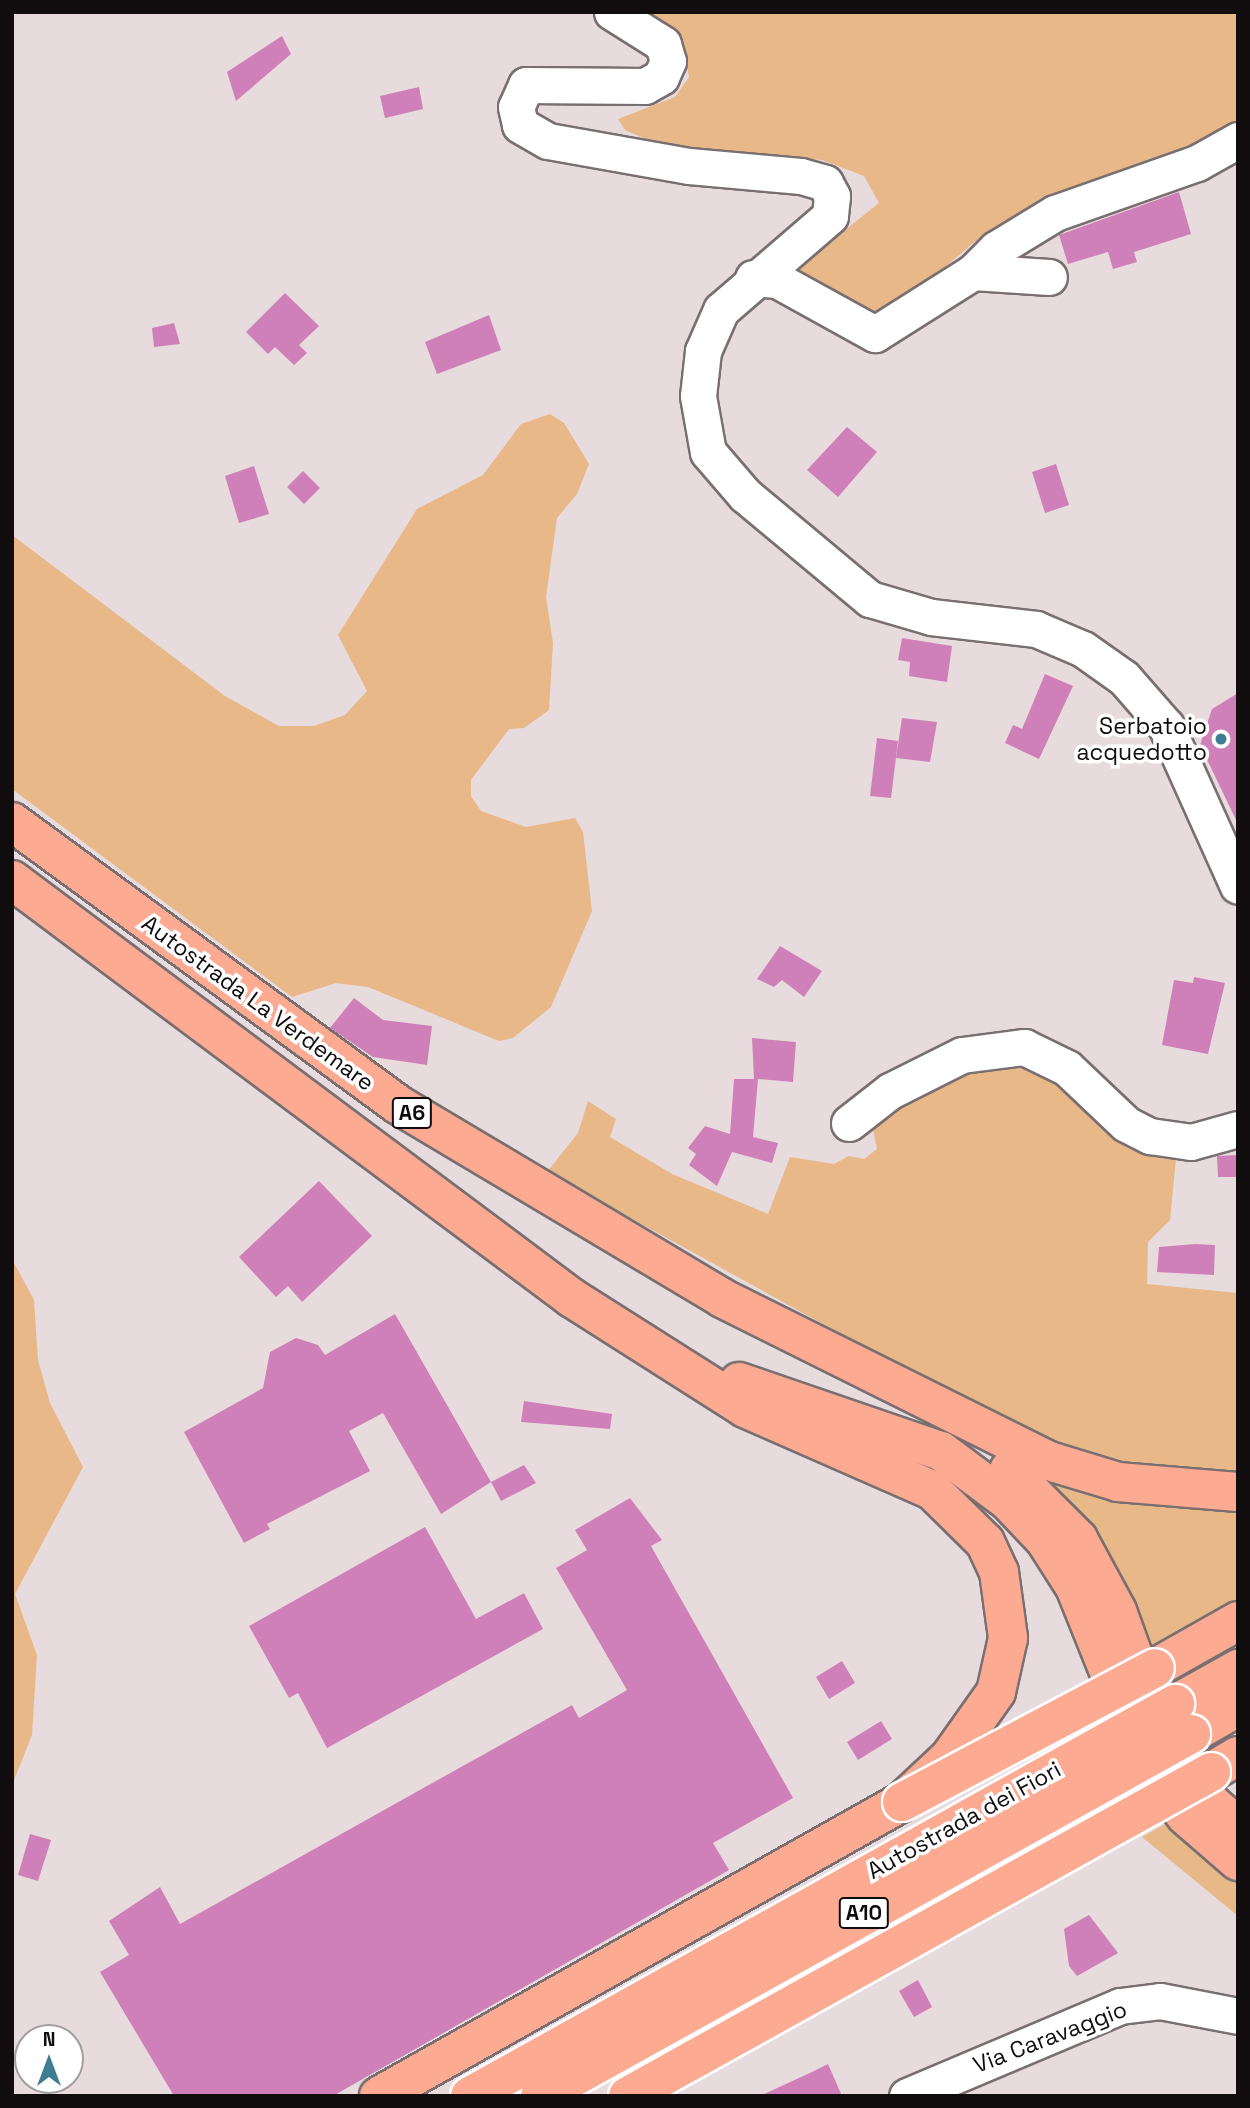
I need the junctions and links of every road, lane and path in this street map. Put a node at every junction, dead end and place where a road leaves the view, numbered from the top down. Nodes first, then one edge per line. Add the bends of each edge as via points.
1 (612, 12) edge
2 (1238, 139) edge
3 (973, 272) junction
4 (1049, 277) dead end
5 (753, 278) junction
6 (12, 822) edge
7 (12, 880) edge
8 (1238, 886) edge
9 (849, 1123) dead end
10 (1238, 1129) edge
11 (630, 1337) junction
12 (841, 1359) junction
13 (1238, 1492) edge
14 (1238, 1621) edge
15 (1238, 1668) edge
16 (1238, 1707) edge
17 (1183, 1719) junction
18 (1229, 1763) edge
19 (902, 1802) junction
20 (1238, 1826) edge
21 (1238, 1861) edge
22 (1238, 2016) edge
23 (379, 2096) edge
24 (470, 2096) edge
25 (540, 2096) edge
26 (628, 2096) edge
27 (907, 2096) edge

1 - 5 street via 663,44 668,61 661,77 645,86 526,85 516,107 520,125 548,141 825,183 830,216
2 - 3 street via 1197,163 1055,213 996,249
3 - 4 street
3 - 5 street via 875,334 778,280
5 - 8 street via 721,310 703,351 698,396 708,452 745,495 870,599 931,617 1036,629 1083,649 1124,678 1166,726
6 - 12 highway, Autostrada La Verdemare / A6 via 397,1104 710,1291
7 - 11 highway, Autostrada La Verdemare / A6 via 451,1212
9 - 10 street via 890,1091 962,1055 1024,1047 1067,1068 1126,1124 1150,1136 1191,1142
11 - 19 highway, bridge via 745,1408 932,1490 985,1542 1007,1605 1008,1638 996,1692 950,1757
11 - 21 highway via 751,1387 898,1432 941,1451 1008,1501 1075,1587 1148,1769 1186,1816
12 - 13 highway via 1049,1461 1118,1482
12 - 20 highway via 986,1452 1056,1512 1117,1611 1161,1735 1212,1804
14 - 19 highway, bridge
15 - 17 highway, Autostrada dei Fiori / A10
16 - 17 highway, Autostrada dei Fiori / A10
17 - 24 highway, Autostrada dei Fiori, bridge
17 - 25 highway, Autostrada dei Fiori / A10, bridge
18 - 26 highway, A10, bridge
19 - 23 highway
22 - 27 street, Via Caravaggio via 1160,2001 1120,2006

